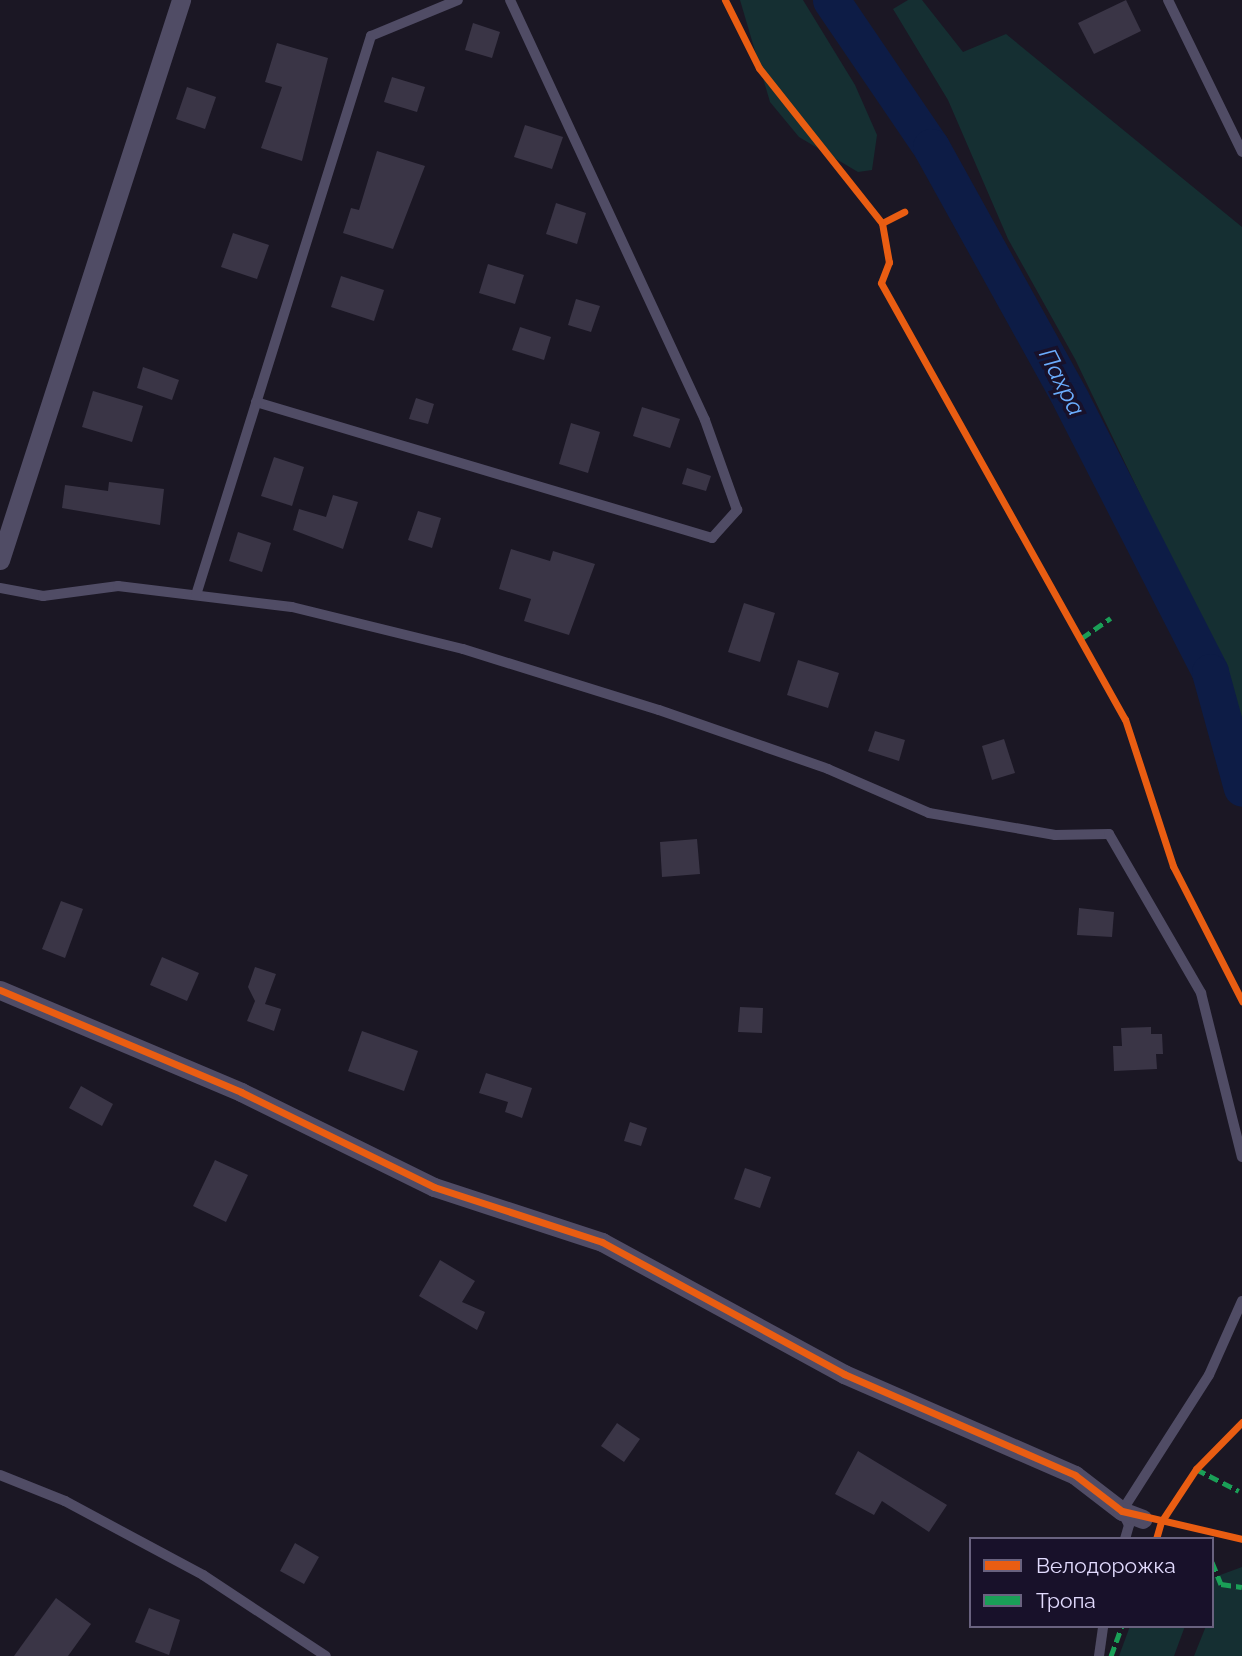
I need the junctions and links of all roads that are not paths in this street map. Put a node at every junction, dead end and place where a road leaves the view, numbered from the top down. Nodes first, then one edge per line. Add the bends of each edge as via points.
1 (181, 0) edge
2 (458, 0) edge
3 (510, 0) edge
4 (1168, 0) edge
5 (1241, 144) edge
6 (256, 402) junction
7 (0, 559) edge
8 (0, 588) edge
9 (196, 595) junction
10 (0, 990) edge
11 (1242, 1157) edge
12 (1242, 1301) edge
13 (0, 1475) edge
14 (1122, 1511) junction
15 (1143, 1519) dead end
16 (1126, 1537) edge
17 (1103, 1628) edge
18 (326, 1656) edge
19 (1099, 1656) edge

1 - 7 street
2 - 6 lane via 372,36
3 - 6 lane via 705,420 737,510 712,538
4 - 5 lane
6 - 9 lane
8 - 9 lane via 43,597 118,586
9 - 11 lane via 292,607 463,649 828,769 929,813 1055,835 1109,834 1201,993
10 - 14 street via 241,1092 434,1188 601,1242 844,1374 1075,1475
12 - 14 lane via 1209,1375
13 - 18 lane via 96,1517 203,1575
14 - 15 street
14 - 16 lane via 1129,1525
17 - 19 lane

